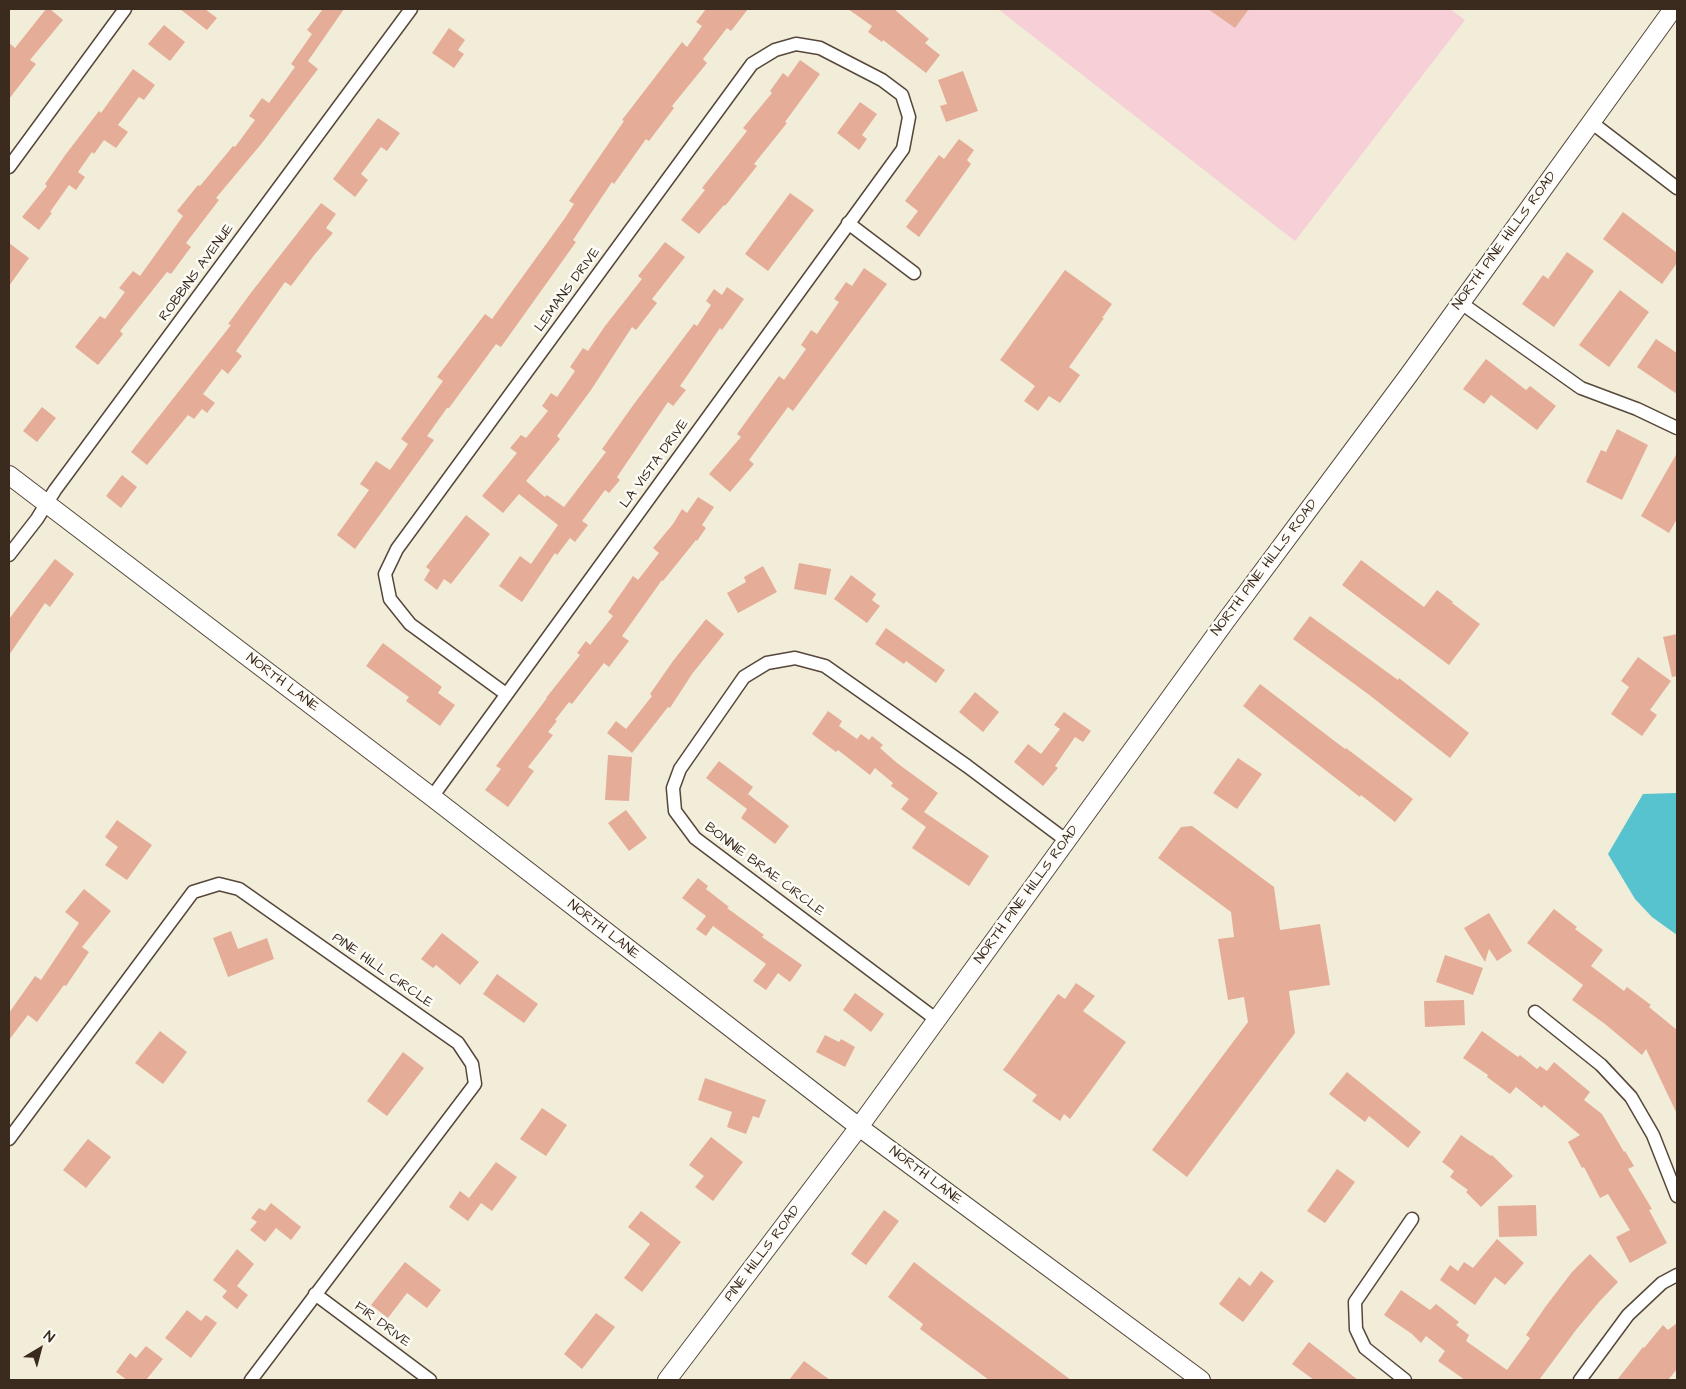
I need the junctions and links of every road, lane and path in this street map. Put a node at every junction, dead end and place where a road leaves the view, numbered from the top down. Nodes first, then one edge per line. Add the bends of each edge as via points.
1 (126, 9) edge
2 (411, 9) edge
3 (1673, 9) edge
4 (1591, 122) junction
5 (902, 148) joint
6 (9, 167) edge
7 (1677, 188) edge
8 (848, 223) junction
9 (914, 273) dead end
10 (1461, 303) junction
11 (1677, 428) edge
12 (9, 475) edge
13 (46, 504) junction
14 (9, 556) edge
15 (506, 694) junction
16 (432, 797) junction
17 (1067, 841) junction
18 (1535, 1012) dead end
19 (937, 1020) junction
20 (859, 1127) junction
21 (9, 1139) edge
22 (1677, 1196) edge
23 (1412, 1219) dead end
24 (1677, 1274) edge
25 (315, 1294) junction
26 (251, 1380) edge
27 (430, 1380) edge
28 (666, 1380) edge
29 (1201, 1380) edge
30 (1405, 1380) edge
31 (1580, 1380) edge

1 - 6 street
2 - 13 street, ROBBINS AVENUE
3 - 4 main road, NORTH PINE HILLS ROAD
4 - 7 street
4 - 10 main road, NORTH PINE HILLS ROAD
5 - 8 street, LA VISTA DRIVE
5 - 15 street, LEMANS DRIVE via 909,118 902,95 882,80 820,48 796,44 775,50 752,64 397,549 385,574 390,599 410,624
8 - 9 street
8 - 15 street, LA VISTA DRIVE
10 - 11 street via 1581,388
10 - 17 main road, NORTH PINE HILLS ROAD via 1224,622
12 - 13 main road, NORTH LANE
13 - 14 street, ROBBINS AVENUE
13 - 16 main road, NORTH LANE
15 - 16 street, LA VISTA DRIVE
16 - 20 main road, NORTH LANE
17 - 19 main road, NORTH PINE HILLS ROAD
17 - 19 street, BONNIE BRAE CIRCLE via 825,666 795,658 767,663 744,677 680,769 673,788 675,811 695,838
18 - 22 street via 1601,1065 1632,1097 1653,1135
19 - 20 main road, NORTH PINE HILLS ROAD
20 - 28 main road, PINE HILLS ROAD
20 - 29 main road, NORTH LANE
21 - 25 street, PINE HILL CIRCLE via 193,892 219,884 239,889 458,1043 472,1064 475,1084
23 - 30 street via 1355,1302 1356,1329 1365,1348
24 - 31 street via 1662,1283 1628,1315
25 - 26 street, PINE HILL CIRCLE
25 - 27 street, FIR DRIVE

